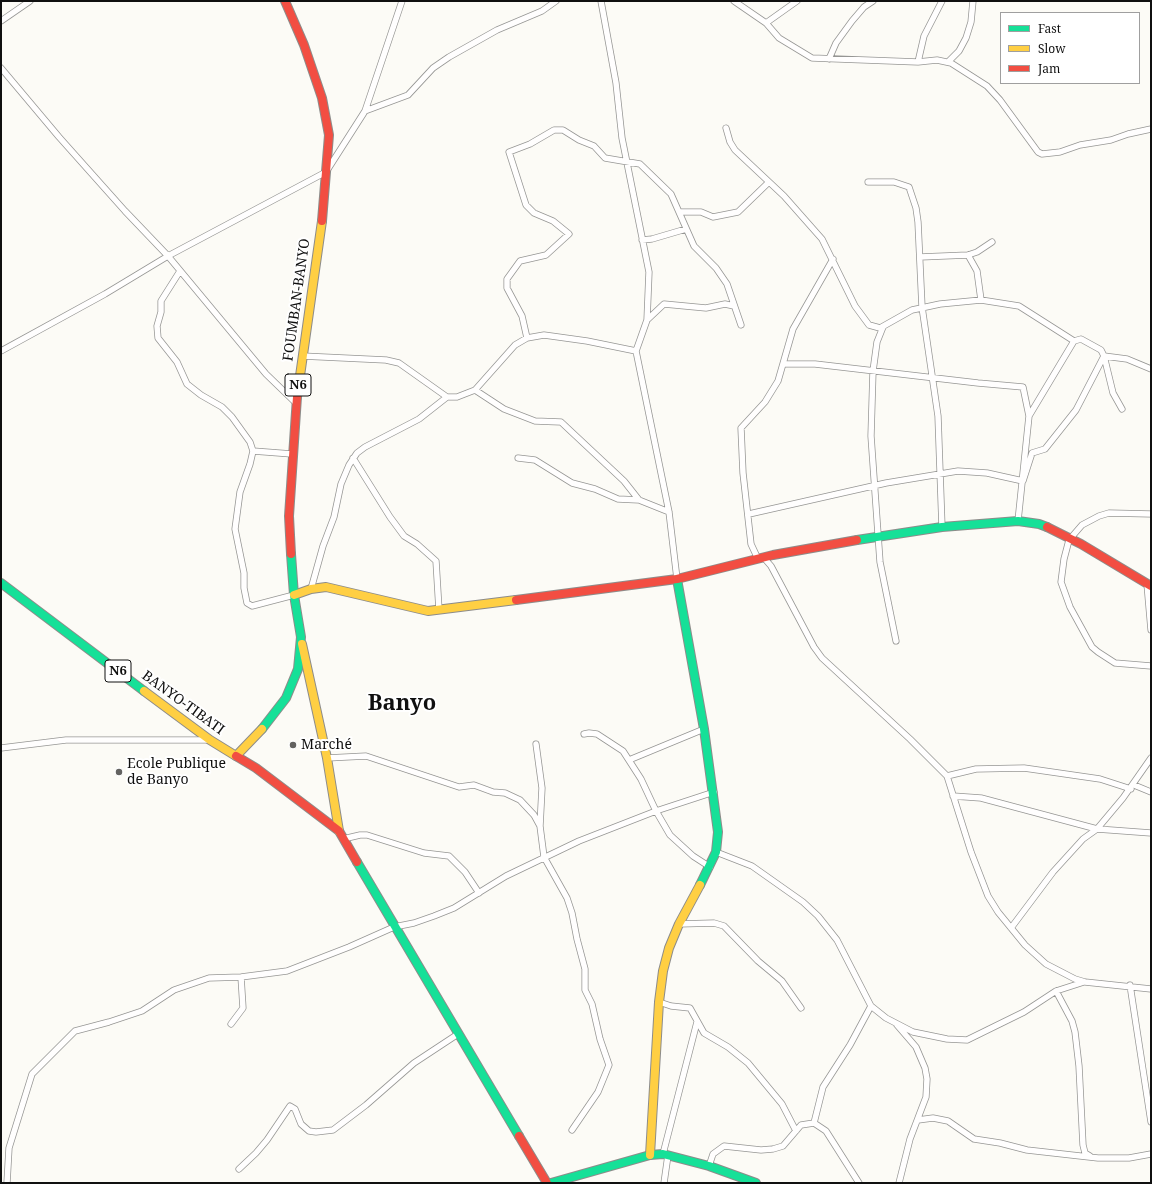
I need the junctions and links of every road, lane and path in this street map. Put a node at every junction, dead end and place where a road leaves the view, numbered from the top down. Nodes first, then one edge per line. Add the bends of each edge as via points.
1 (30, 1) edge
2 (285, 1) edge
3 (402, 1) edge
4 (556, 1) edge
5 (601, 1) edge
6 (734, 1) edge
7 (797, 1) edge
8 (873, 1) edge
9 (942, 1) edge
10 (973, 1) edge
11 (1, 21) edge
12 (766, 23) junction
13 (829, 59) junction
14 (918, 62) junction
15 (948, 62) junction
16 (1, 68) edge
17 (365, 111) junction
18 (726, 128) dead end
19 (1151, 129) edge
20 (627, 161) junction
21 (326, 172) junction
22 (769, 182) junction
23 (868, 182) dead end
24 (680, 212) junction
25 (686, 229) junction
26 (642, 240) junction
27 (992, 242) dead end
28 (968, 255) junction
29 (168, 256) junction
30 (920, 257) junction
31 (833, 259) junction
32 (180, 271) junction
33 (981, 300) junction
34 (734, 306) junction
35 (922, 307) junction
36 (647, 320) junction
37 (741, 325) dead end
38 (883, 327) junction
39 (527, 338) junction
40 (1074, 341) junction
41 (1, 351) edge
42 (636, 351) junction
43 (302, 356) junction
44 (1104, 356) junction
45 (783, 364) junction
46 (1151, 369) edge
47 (873, 371) junction
48 (933, 378) junction
49 (475, 390) junction
50 (447, 397) junction
51 (296, 403) junction
52 (1122, 409) dead end
53 (1029, 416) junction
54 (253, 451) junction
55 (292, 454) junction
56 (354, 458) junction
57 (518, 458) dead end
58 (940, 474) junction
59 (1023, 481) junction
60 (875, 486) junction
61 (639, 500) junction
62 (669, 512) junction
63 (749, 514) junction
64 (1151, 514) edge
65 (1018, 522) junction
66 (942, 527) junction
67 (877, 536) junction
68 (1069, 540) junction
69 (761, 559) junction
70 (677, 579) junction
71 (1, 583) edge
72 (1149, 585) edge
73 (311, 589) junction
74 (294, 595) junction
75 (439, 610) junction
76 (1151, 630) edge
77 (301, 637) junction
78 (896, 641) dead end
79 (1151, 666) edge
80 (704, 729) junction
81 (584, 734) dead end
82 (210, 740) junction
83 (536, 744) dead end
84 (1, 748) edge
85 (236, 756) junction
86 (327, 758) junction
87 (1151, 758) edge
88 (629, 760) junction
89 (946, 776) junction
90 (1132, 787) junction
91 (714, 792) junction
92 (1151, 792) edge
93 (953, 796) junction
94 (656, 811) junction
95 (540, 826) junction
96 (1097, 829) junction
97 (339, 831) junction
98 (1151, 833) edge
99 (343, 839) junction
100 (716, 852) junction
101 (544, 857) junction
102 (710, 867) junction
103 (479, 893) junction
104 (679, 924) junction
105 (394, 927) junction
106 (1011, 928) junction
107 (241, 977) junction
108 (1085, 982) junction
109 (1130, 986) junction
110 (1151, 988) edge
111 (1056, 991) junction
112 (659, 1002) junction
113 (871, 1006) junction
114 (802, 1008) dead end
115 (697, 1022) junction
116 (894, 1022) junction
117 (231, 1024) dead end
118 (458, 1034) junction
119 (918, 1120) junction
120 (1151, 1122) edge
121 (814, 1123) junction
122 (572, 1130) dead end
123 (796, 1131) junction
124 (1151, 1154) edge
125 (650, 1155) junction
126 (666, 1155) junction
127 (1092, 1157) junction
128 (709, 1166) junction
129 (239, 1169) dead end
130 (7, 1183) edge
131 (547, 1183) edge
132 (551, 1183) edge
133 (664, 1183) edge
134 (756, 1183) edge
135 (859, 1183) edge
136 (899, 1183) edge

1 - 11 street
2 - 21 main road, FOUMBAN-BANYO / N6 via 304,45 322,98 328,135
3 - 17 street
4 - 17 street via 542,11 497,30 449,57 433,68 408,95
5 - 20 street
6 - 12 street
7 - 12 street
8 - 13 street via 852,21
9 - 14 street via 924,36
10 - 15 street via 966,38 959,51
12 - 13 street via 779,38 807,56
13 - 14 street
14 - 15 street
15 - 19 street via 987,86 1042,154 1060,152
16 - 29 street via 59,137
17 - 21 street
18 - 22 street via 732,146
20 - 24 street via 640,164 656,179 671,194
20 - 26 street
20 - 39 street via 605,158 594,146 563,130 554,130 530,144 509,152 526,205 534,213 553,221 569,234 546,256 520,261 507,279 507,288 522,316
21 - 29 street
21 - 43 main road, FOUMBAN-BANYO / N6 via 321,228
22 - 24 street via 738,212 713,217 701,212
22 - 31 street via 819,235
23 - 30 street via 894,182 909,187 916,208
24 - 25 street
25 - 26 street
25 - 34 street via 694,246 716,268 727,284
26 - 36 street via 649,272
27 - 28 street
28 - 30 street
28 - 33 street via 977,271
29 - 32 street
29 - 41 street
30 - 35 street
31 - 38 street via 866,323
31 - 45 street via 793,329
32 - 51 street via 266,374
32 - 54 street via 161,300 158,338 177,362 187,384 222,406 232,416 250,442
33 - 35 street
33 - 40 street via 1019,306
34 - 36 street via 725,304 706,308 664,304
34 - 37 street
35 - 38 street
35 - 48 street
36 - 42 street
38 - 47 street via 877,342
39 - 42 street via 544,335
39 - 49 street via 515,345
40 - 44 street via 1081,339 1101,350
40 - 53 street
42 - 62 street
43 - 50 street via 386,360 399,363
43 - 51 main road, FOUMBAN-BANYO / N6
44 - 46 street via 1126,359
44 - 52 street via 1113,393
44 - 59 street via 1076,410 1045,449 1032,453
45 - 47 street via 815,364
45 - 63 street via 778,381 765,402 741,428 743,473
47 - 48 street
47 - 60 street via 871,436
48 - 53 street via 1024,387
48 - 58 street via 938,416
49 - 50 street via 457,397
49 - 61 street via 504,409 535,421 561,422 624,481
50 - 56 street via 419,419 374,441
51 - 55 main road, FOUMBAN-BANYO / N6
53 - 59 street
54 - 55 street
54 - 74 street via 240,492 235,528 247,603 252,606
55 - 74 main road, FOUMBAN-BANYO / N6 via 289,516
56 - 73 street via 341,484 334,517
56 - 75 street via 404,536 436,561
57 - 61 street via 535,460 572,483 618,499
58 - 59 street via 971,470
58 - 60 street
58 - 66 street
59 - 65 street
60 - 63 street
60 - 67 street
61 - 62 street
62 - 70 street
63 - 69 street via 752,544
64 - 68 street via 1118,512 1099,516 1082,525
65 - 66 main road
65 - 68 main road via 1044,525
66 - 67 main road
67 - 69 main road
67 - 78 street
68 - 72 main road via 1081,544
68 - 79 street via 1062,582 1070,607 1092,647 1115,663
69 - 70 main road
69 - 89 street via 771,566 822,658
70 - 75 main road
70 - 80 main road
71 - 82 main road, BANYO-TIBATI / N6
72 - 76 street
73 - 74 main road
73 - 75 main road via 326,588 418,610
74 - 77 main road, FOUMBAN-BANYO / N6
77 - 85 main road, FOUMBAN-BANYO / N6 via 298,669 286,698 266,725
77 - 86 main road
80 - 88 street
80 - 91 main road
81 - 88 street via 592,733 602,737 623,751
82 - 84 street via 79,739
82 - 85 main road, BANYO-TIBATI / N6
83 - 95 street via 542,788
85 - 97 main road, BANYO-TIBATI via 256,768
86 - 95 street via 366,756 459,787 474,784 493,792 505,793 520,800
86 - 97 main road
87 - 90 street
88 - 94 street via 650,794
89 - 90 street via 976,769 1024,768 1100,779
89 - 93 street
90 - 92 street
90 - 96 street
91 - 94 street
91 - 100 main road via 718,832
93 - 96 street via 981,798
93 - 106 street via 988,896
94 - 101 street
94 - 102 street via 676,841
95 - 101 street
96 - 98 street
96 - 106 street via 1083,839 1053,872
97 - 99 main road
99 - 103 street via 367,836 424,853 449,856 465,872
99 - 105 main road
100 - 102 main road
100 - 113 street via 752,866 803,902 818,916 837,940
101 - 103 street
101 - 122 street via 567,898 572,913 585,969 585,990 592,1004 609,1065 598,1092
102 - 104 main road
103 - 105 street via 454,908 414,924
104 - 112 main road via 666,958
104 - 114 street via 714,923 724,926 758,961 782,981
105 - 107 street via 287,971
105 - 118 main road
106 - 108 street via 1046,964
107 - 117 street via 243,1008
107 - 130 street via 209,978 174,990 142,1011 74,1031 32,1074 9,1148
108 - 109 street
108 - 111 street
109 - 110 street
109 - 120 street
111 - 116 street via 1024,1012 967,1040 929,1036 913,1032
111 - 127 street via 1075,1032 1083,1145 1085,1153
112 - 115 street via 690,1008
112 - 125 main road
113 - 116 street
113 - 121 street via 823,1088
115 - 123 street via 704,1033 748,1063 782,1104
115 - 126 street
116 - 119 street via 916,1047 927,1072 926,1094
118 - 129 street via 414,1063 333,1130 309,1131 301,1124 294,1107 290,1106 260,1149
118 - 131 main road
119 - 127 street via 933,1118 948,1121 974,1139 1027,1150
119 - 136 street via 910,1139
121 - 123 street via 801,1124
121 - 135 street via 826,1132
123 - 128 street via 783,1146 773,1149 724,1146 713,1154
124 - 127 street via 1128,1158
125 - 126 main road
125 - 132 main road
126 - 128 main road
126 - 133 street
128 - 134 main road

